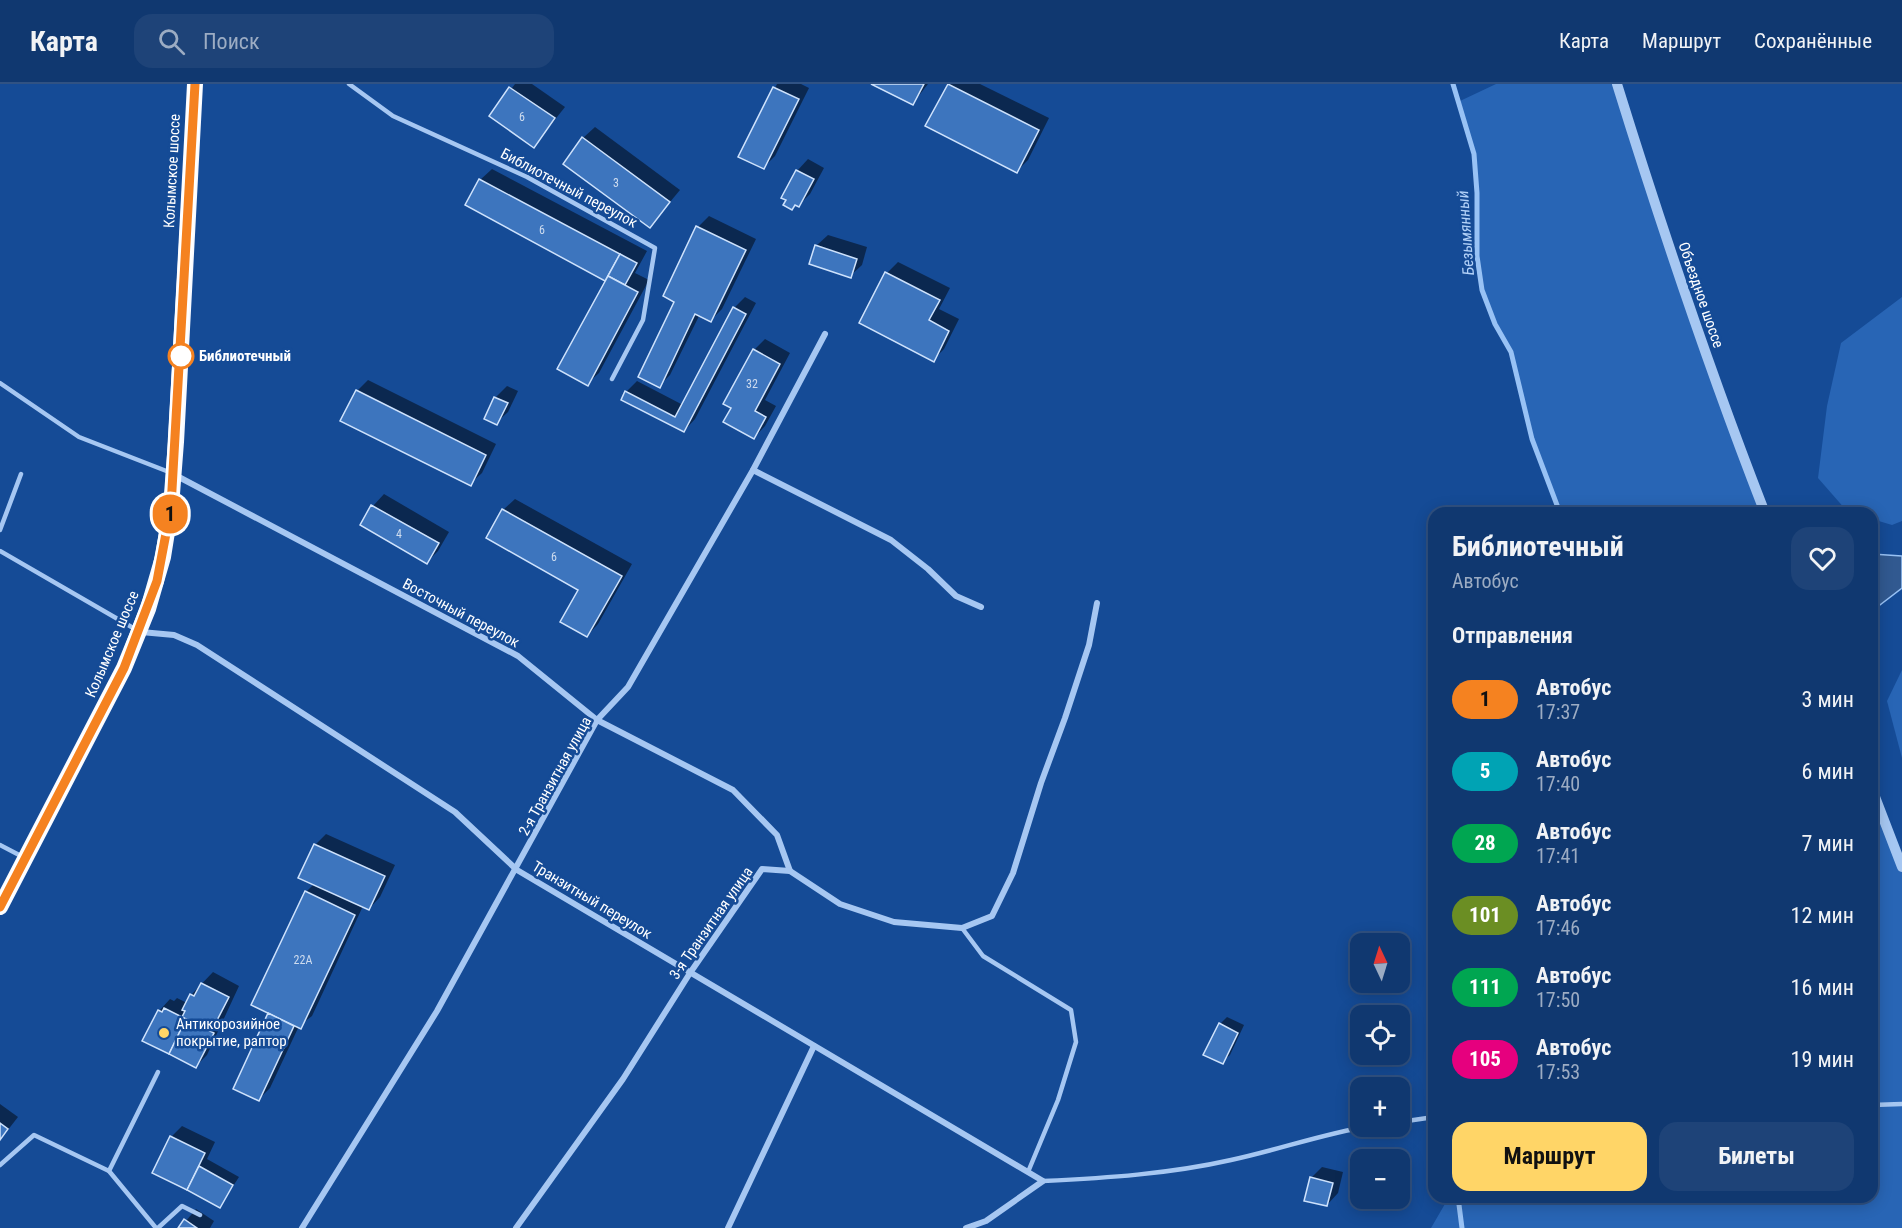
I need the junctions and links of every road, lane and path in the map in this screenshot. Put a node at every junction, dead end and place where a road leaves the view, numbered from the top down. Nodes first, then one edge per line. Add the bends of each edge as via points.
1 (195, 84) edge
2 (349, 84) edge
3 (1617, 84) edge
4 (825, 334) dead end
5 (612, 379) dead end
6 (0, 383) edge
7 (753, 470) junction
8 (21, 474) dead end
9 (174, 474) junction
10 (1763, 507) edge
11 (0, 530) edge
12 (0, 551) edge
13 (1097, 603) dead end
14 (981, 607) dead end
15 (140, 632) junction
16 (597, 720) junction
17 (1878, 805) edge
18 (0, 845) edge
19 (25, 858) junction
20 (1902, 867) edge
21 (517, 870) junction
22 (790, 871) junction
23 (0, 906) edge
24 (962, 928) junction
25 (690, 973) junction
26 (814, 1046) junction
27 (158, 1071) dead end
28 (1902, 1104) edge
29 (1878, 1105) edge
30 (1428, 1118) edge
31 (1410, 1121) edge
32 (1350, 1130) edge
33 (0, 1165) edge
34 (109, 1171) junction
35 (1028, 1172) junction
36 (1043, 1181) junction
37 (200, 1215) dead end
38 (157, 1228) edge
39 (302, 1228) edge
40 (516, 1228) edge
41 (728, 1228) edge
42 (966, 1228) edge

1 - 9 highway, Колымское шоссе
2 - 5 lane, Библиотечный переулок via 393,116 527,177 655,248 643,320
3 - 10 street, Объездное шоссе via 1662,227
4 - 7 street, 2-я Транзитная улица
6 - 9 lane via 79,437
7 - 14 street via 891,540 956,596
7 - 16 street, 2-я Транзитная улица via 628,687
8 - 11 lane
9 - 15 highway, Колымское шоссе via 163,556
9 - 16 street, Восточный переулок via 518,656
12 - 15 lane
13 - 24 street via 1089,645 1013,873 992,916
15 - 19 highway, Колымское шоссе
15 - 21 street, Транзитный переулок via 174,635 197,645 454,812
16 - 21 street, 2-я Транзитная улица
16 - 22 street, Восточный переулок via 732,790 777,835
17 - 20 street
18 - 19 lane
19 - 23 highway, Колымское шоссе
21 - 25 street, Транзитный переулок
21 - 39 street, 2-я Транзитная улица via 437,1011
22 - 24 street via 840,904 894,922
22 - 25 street, 3-я Транзитная улица via 762,869
24 - 35 lane via 983,956 1071,1010 1076,1042 1058,1100
25 - 26 street, Транзитный переулок
25 - 40 street, 3-я Транзитная улица via 623,1079
26 - 35 street, Транзитный переулок
26 - 41 street
27 - 34 lane
28 - 29 lane
30 - 31 lane
32 - 36 lane via 1230,1160 1128,1178
33 - 34 lane via 34,1135
34 - 38 lane
35 - 36 street, Транзитный переулок
36 - 42 street via 986,1221
37 - 38 lane via 182,1206

